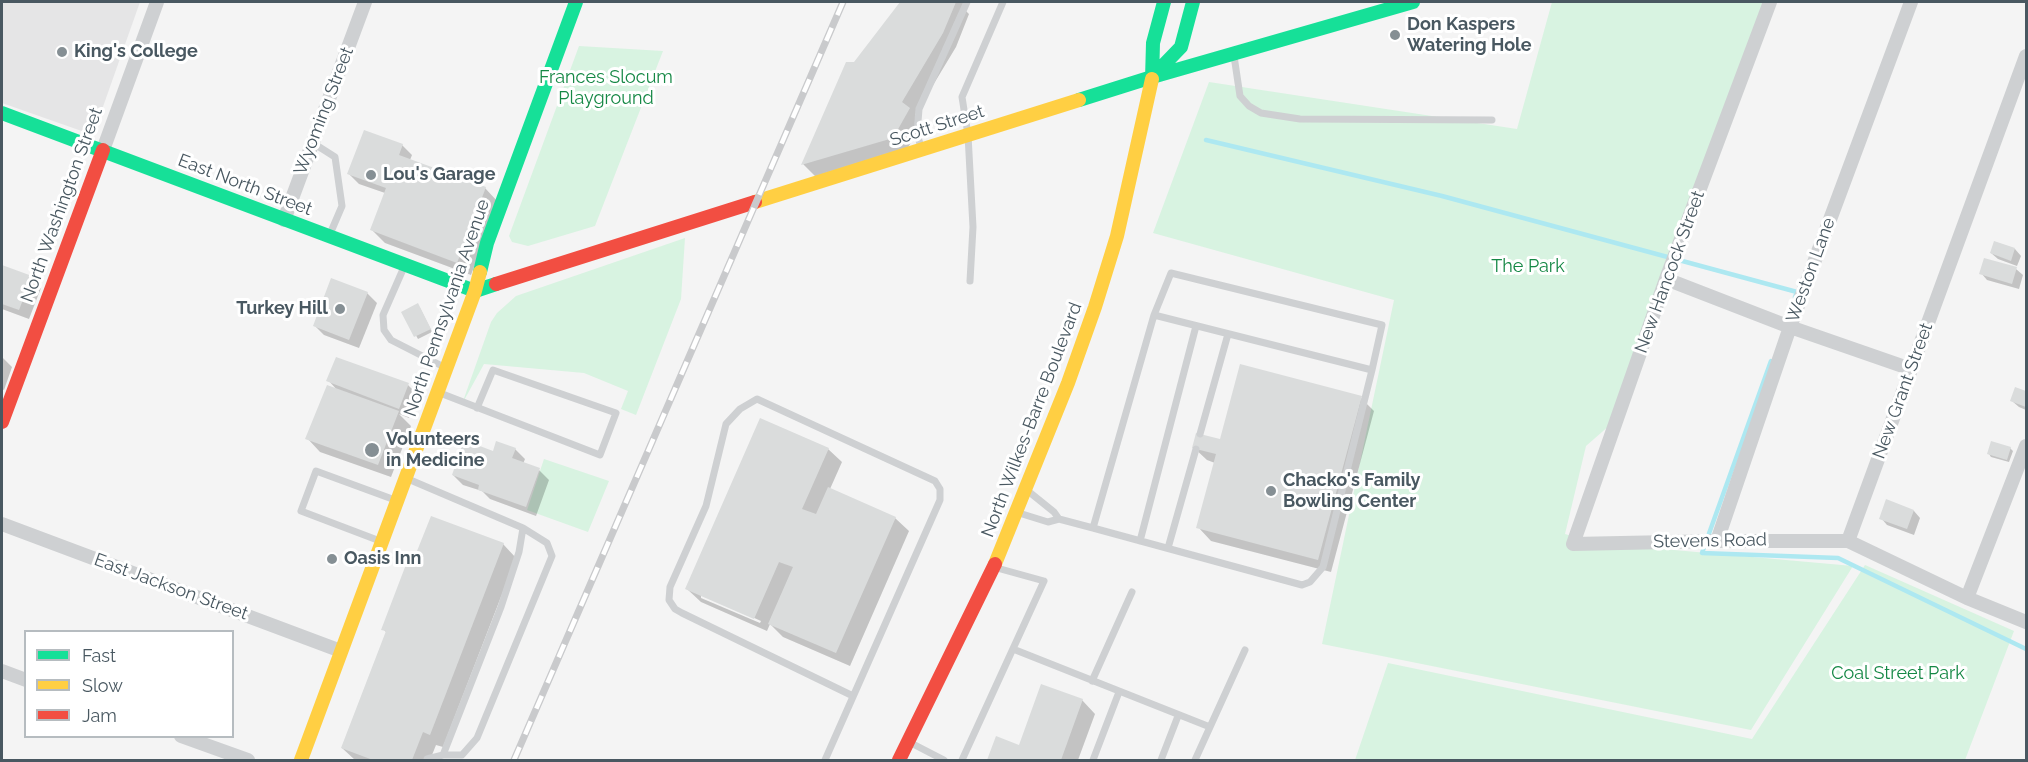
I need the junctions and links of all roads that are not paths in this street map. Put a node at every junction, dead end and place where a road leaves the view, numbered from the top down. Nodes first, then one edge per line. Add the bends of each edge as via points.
1 (157, 2) edge
2 (365, 2) edge
3 (576, 2) edge
4 (967, 2) edge
5 (1003, 2) edge
6 (1164, 2) edge
7 (1193, 2) edge
8 (1413, 2) edge
9 (1770, 2) edge
10 (1911, 2) edge
11 (1234, 54) junction
12 (2026, 56) edge
13 (1152, 76) junction
14 (2, 113) edge
15 (1492, 120) dead end
16 (968, 135) junction
17 (312, 142) junction
18 (103, 150) junction
19 (922, 150) junction
20 (284, 220) junction
21 (329, 237) junction
22 (405, 265) junction
23 (1666, 279) junction
24 (970, 281) dead end
25 (474, 291) junction
26 (1154, 315) junction
27 (1196, 326) junction
28 (1790, 327) junction
29 (1228, 334) junction
30 (446, 368) junction
31 (1911, 369) junction
32 (1372, 370) junction
33 (438, 392) junction
34 (477, 408) junction
35 (2, 422) edge
36 (1200, 434) dead end
37 (2026, 446) edge
38 (1196, 449) dead end
39 (406, 478) junction
40 (1026, 490) junction
41 (397, 501) junction
42 (1017, 512) junction
43 (1059, 519) junction
44 (2, 524) edge
45 (523, 528) junction
46 (1093, 528) junction
47 (1140, 541) junction
48 (1718, 541) junction
49 (1848, 541) junction
50 (382, 542) junction
51 (1573, 544) joint
52 (1168, 548) junction
53 (994, 567) junction
54 (1132, 592) dead end
55 (1967, 598) junction
56 (2026, 622) edge
57 (1013, 649) junction
58 (1245, 650) dead end
59 (341, 651) junction
60 (2, 671) edge
61 (24, 679) edge
62 (1092, 681) junction
63 (1119, 692) junction
64 (854, 696) junction
65 (1178, 716) junction
66 (1209, 727) junction
67 (187, 738) edge
68 (909, 742) junction
69 (443, 755) junction
70 (248, 760) edge
71 (301, 760) edge
72 (427, 760) edge
73 (825, 760) edge
74 (899, 760) edge
75 (944, 760) edge
76 (962, 760) edge
77 (1092, 760) edge
78 (1161, 760) edge
79 (1195, 760) edge

1 - 18 street, North Washington Street
2 - 17 street, Wyoming Street
3 - 25 main road, North Pennsylvania Avenue via 487,243
4 - 19 lane via 919,109 917,134
5 - 16 lane via 962,98
6 - 13 main road, North Wilkes-Barre Boulevard via 1153,43
7 - 13 main road via 1181,47
8 - 11 main road, Scott Street
9 - 23 street, New Hancock Street
10 - 28 street, Weston Lane
11 - 13 main road, Scott Street
11 - 15 lane via 1240,96 1261,113 1300,119
12 - 31 street, New Grant Street
13 - 16 main road, Scott Street
13 - 40 main road, North Wilkes-Barre Boulevard via 1117,236 1072,372
14 - 18 main road, East North Street
16 - 19 main road, Scott Street
16 - 24 lane via 973,226
17 - 20 street, Wyoming Street
17 - 21 lane via 335,157 342,206
18 - 20 main road, East North Street
18 - 35 main road, North Washington Street
19 - 25 main road, Scott Street
20 - 21 main road, East North Street
21 - 22 main road, East North Street
22 - 25 main road, East North Street
22 - 30 lane via 383,315 384,330 391,340
23 - 28 street
23 - 51 street, New Hancock Street
25 - 30 main road, North Pennsylvania Avenue
26 - 27 lane
26 - 32 lane via 1171,273 1382,325
26 - 46 lane
27 - 29 lane
27 - 47 lane
28 - 31 street
28 - 48 street, Weston Lane
29 - 32 lane
29 - 36 lane
30 - 33 main road, North Pennsylvania Avenue
31 - 49 street, New Grant Street
32 - 52 lane via 1323,567 1316,578 1302,585
33 - 34 lane
33 - 39 main road, North Pennsylvania Avenue
34 - 34 lane via 600,455 616,413 493,370
37 - 55 street
38 - 52 lane
39 - 41 main road, North Pennsylvania Avenue
39 - 45 lane
40 - 42 main road, North Wilkes-Barre Boulevard
40 - 43 lane
41 - 50 main road, North Pennsylvania Avenue
41 - 50 lane via 316,471 301,511
42 - 43 lane via 1048,522
42 - 53 main road, North Wilkes-Barre Boulevard
43 - 46 lane
44 - 59 street, East Jackson Street
45 - 69 lane via 501,607
45 - 69 lane via 547,543 552,556 477,738 462,755
46 - 47 lane
47 - 52 lane
48 - 49 street, Stevens Road
48 - 51 street, Stevens Road
49 - 55 street
50 - 59 main road, North Pennsylvania Avenue
53 - 57 lane via 1044,581
53 - 68 main road, North Wilkes-Barre Boulevard
54 - 62 lane
55 - 56 street
57 - 62 lane
57 - 76 lane
58 - 66 lane
59 - 71 main road, North Pennsylvania Avenue
60 - 61 street
62 - 63 lane
63 - 65 lane
63 - 77 lane
64 - 64 lane via 940,500 940,489 935,481 758,399 740,409 726,424 706,506 670,587 669,600 681,613
64 - 73 lane
65 - 66 lane
65 - 78 lane
66 - 79 lane
67 - 70 street
68 - 74 main road, North Wilkes-Barre Boulevard
68 - 75 lane
69 - 72 lane

